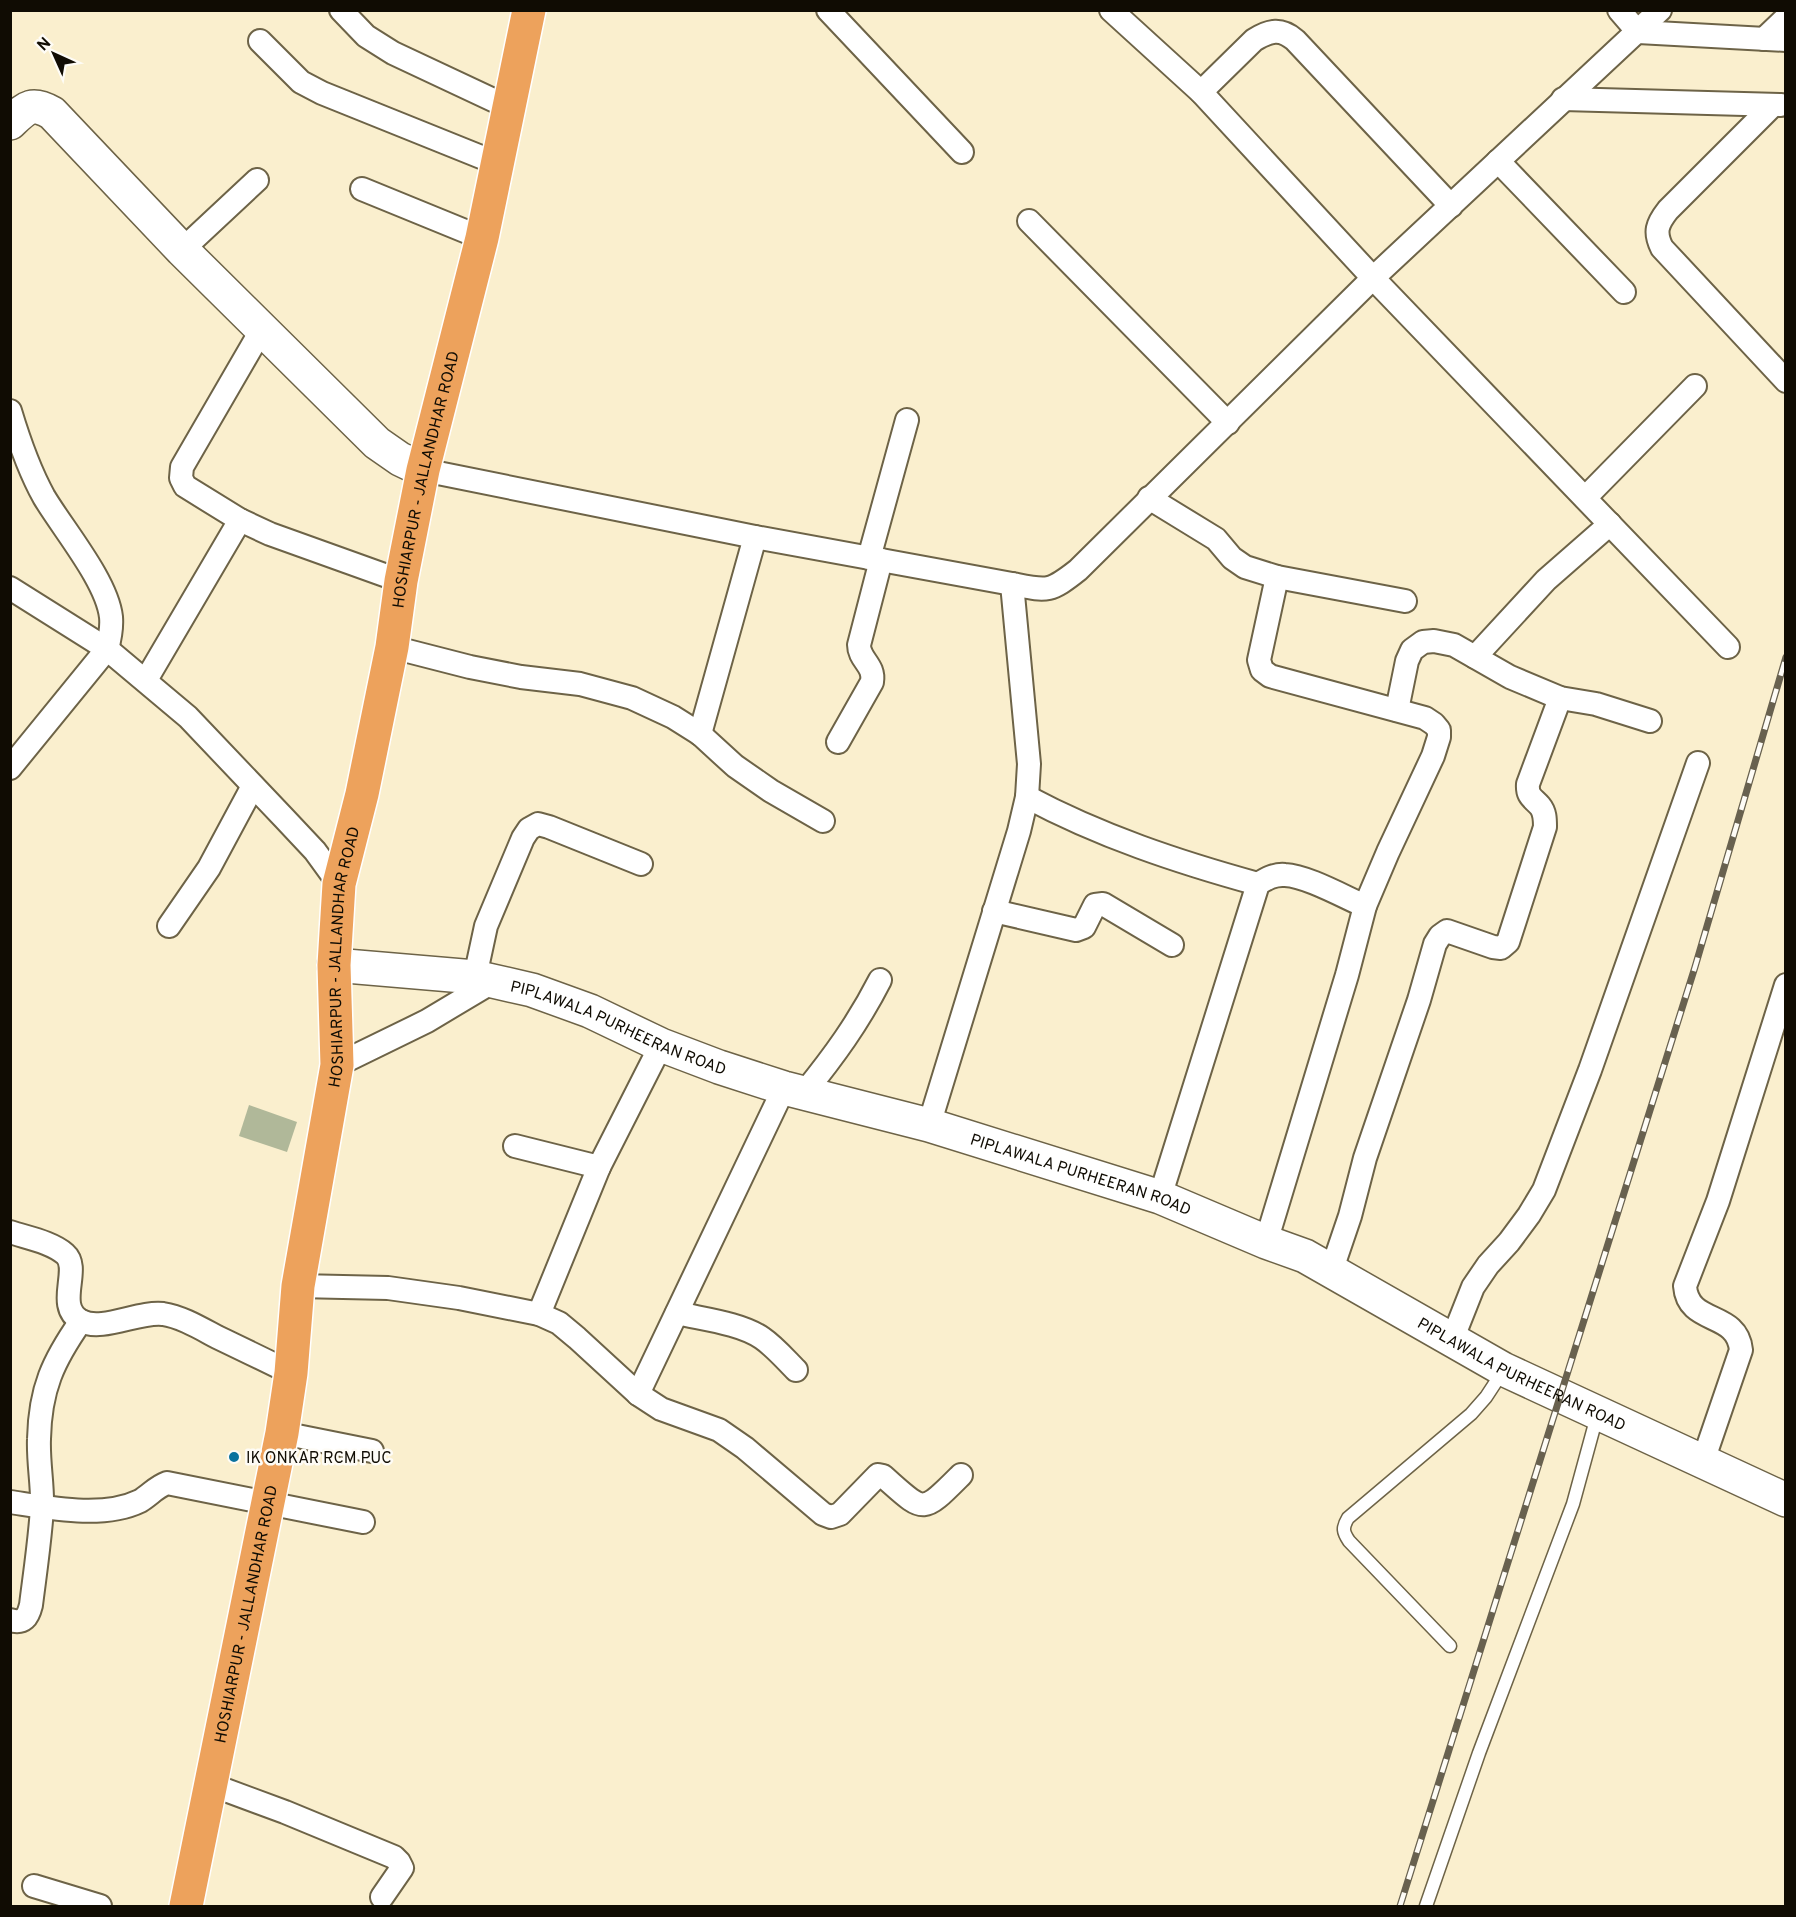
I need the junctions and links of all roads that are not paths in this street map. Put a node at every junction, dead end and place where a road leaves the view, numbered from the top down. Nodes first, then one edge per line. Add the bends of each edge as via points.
1 (340, 10) edge
2 (529, 10) edge
3 (828, 10) edge
4 (1111, 10) edge
5 (1619, 10) edge
6 (1660, 10) edge
7 (1785, 18) edge
8 (1638, 32) junction
9 (1775, 40) edge
10 (260, 41) dead end
11 (1201, 92) junction
12 (1563, 99) junction
13 (1779, 105) edge
14 (508, 107) junction
15 (10, 123) edge
16 (962, 152) dead end
17 (1498, 161) junction
18 (496, 163) junction
19 (257, 180) dead end
20 (362, 189) dead end
21 (1451, 206) junction
22 (1029, 221) dead end
23 (482, 238) junction
24 (182, 250) junction
25 (1374, 278) junction
26 (1624, 292) dead end
27 (262, 329) junction
28 (1785, 377) edge
29 (1695, 386) dead end
30 (10, 411) edge
31 (907, 420) dead end
32 (1228, 423) junction
33 (423, 470) junction
34 (1149, 498) junction
35 (1585, 498) junction
36 (240, 520) junction
37 (1610, 524) junction
38 (755, 537) junction
39 (875, 559) junction
40 (1277, 577) junction
41 (400, 581) junction
42 (1012, 584) junction
43 (10, 588) edge
44 (1405, 601) dead end
45 (392, 646) junction
46 (1728, 646) dead end
47 (107, 649) junction
48 (1475, 657) junction
49 (146, 680) junction
50 (1560, 698) junction
51 (1397, 710) junction
52 (1650, 722) dead end
53 (700, 734) junction
54 (838, 742) dead end
55 (1698, 763) dead end
56 (10, 768) edge
57 (254, 786) junction
58 (1027, 797) junction
59 (823, 821) dead end
60 (640, 864) dead end
61 (339, 884) junction
62 (1258, 884) junction
63 (1365, 906) junction
64 (994, 911) junction
65 (169, 926) dead end
66 (1172, 945) dead end
67 (334, 965) junction
68 (484, 979) junction
69 (880, 980) dead end
70 (1785, 985) edge
71 (661, 1045) junction
72 (337, 1065) junction
73 (794, 1090) junction
74 (929, 1125) junction
75 (515, 1146) dead end
76 (599, 1167) junction
77 (1160, 1197) junction
78 (10, 1232) edge
79 (1266, 1242) junction
80 (1332, 1269) junction
81 (298, 1286) junction
82 (677, 1312) junction
83 (539, 1314) junction
84 (81, 1321) junction
85 (1452, 1340) junction
86 (1503, 1370) junction
87 (796, 1371) dead end
88 (291, 1373) junction
89 (638, 1394) junction
90 (1598, 1414) junction
91 (282, 1433) junction
92 (372, 1451) dead end
93 (1703, 1461) junction
94 (961, 1475) dead end
95 (1785, 1500) edge
96 (10, 1502) edge
97 (269, 1502) junction
98 (42, 1507) junction
99 (363, 1522) dead end
100 (10, 1620) edge
101 (1450, 1646) dead end
102 (212, 1785) junction
103 (34, 1886) dead end
104 (383, 1903) edge
105 (100, 1906) edge
106 (186, 1906) edge
107 (1426, 1906) edge

1 - 14 street via 366,36 393,54
2 - 14 highway, HOSHIARPUR - JALLANDHAR ROAD
3 - 16 street
4 - 11 street
5 - 8 street
6 - 8 street
7 - 9 street
8 - 9 street
8 - 12 street
10 - 18 street via 302,82 322,93
11 - 21 street via 1254,40 1263,34 1285,32
11 - 25 street
12 - 13 street
12 - 17 street
13 - 28 street via 1668,210 1658,224 1656,237 1662,248
14 - 18 highway, HOSHIARPUR - JALLANDHAR ROAD
15 - 24 street via 26,108 41,107 52,113
17 - 21 street
17 - 26 street
18 - 23 highway, HOSHIARPUR - JALLANDHAR ROAD
19 - 24 street
20 - 23 street
21 - 25 street
22 - 32 street
23 - 33 highway, HOSHIARPUR - JALLANDHAR ROAD
24 - 27 street
25 - 32 street
25 - 35 street
27 - 33 street via 377,443
27 - 36 street via 182,467 185,486
29 - 35 street
30 - 47 street via 43,496 103,593 111,616
31 - 39 street
32 - 34 street
33 - 38 street
33 - 41 highway, HOSHIARPUR - JALLANDHAR ROAD
34 - 40 street via 1216,539 1238,564
34 - 42 street via 1059,585 1042,590
35 - 37 street
36 - 41 street
36 - 49 street
37 - 46 street
37 - 48 street via 1546,580
38 - 39 street
38 - 53 street
39 - 42 street
39 - 54 street via 859,645 873,674 872,681
40 - 44 street
40 - 51 street via 1259,660 1262,670 1270,676
41 - 45 highway, HOSHIARPUR - JALLANDHAR ROAD
42 - 58 street via 1029,764
43 - 47 street
45 - 53 street via 470,667 580,684 632,698
45 - 61 highway, HOSHIARPUR - JALLANDHAR ROAD
47 - 49 street
47 - 56 street
48 - 50 street
48 - 51 street via 1454,645 1434,640 1423,642 1412,650 1407,661
49 - 57 street via 188,717
50 - 52 street via 1596,704
50 - 80 street via 1528,784 1528,792 1545,816 1545,827 1508,942 1501,948 1493,947 1447,931 1435,944
51 - 63 street via 1425,718 1439,730 1439,737
53 - 59 street via 735,766
55 - 85 street via 1544,1190 1473,1287
57 - 61 street via 315,851
57 - 65 street via 214,858
58 - 62 street via 1062,816 1156,854
58 - 64 street
60 - 68 street via 549,826 538,824 529,829 486,926
61 - 67 highway, HOSHIARPUR - JALLANDHAR ROAD
62 - 63 street via 1283,874 1298,877
62 - 77 street
63 - 79 street
64 - 66 street via 1076,930 1084,927 1095,905 1103,904
64 - 74 street
67 - 68 street, PIPLAWALA PURHEERAN ROAD
67 - 72 highway, HOSHIARPUR - JALLANDHAR ROAD
68 - 71 street, PIPLAWALA PURHEERAN ROAD via 532,990 590,1011
68 - 72 street via 427,1021
69 - 73 street via 847,1038
70 - 93 street via 1718,1200 1685,1286 1690,1306 1732,1329 1740,1339 1741,1350
71 - 73 street, PIPLAWALA PURHEERAN ROAD
71 - 76 street
72 - 81 highway, HOSHIARPUR - JALLANDHAR ROAD
73 - 74 street, PIPLAWALA PURHEERAN ROAD
73 - 82 street
74 - 77 street, PIPLAWALA PURHEERAN ROAD
75 - 76 street
76 - 83 street
77 - 79 street, PIPLAWALA PURHEERAN ROAD
78 - 84 street via 68,1256 71,1312
79 - 80 street, PIPLAWALA PURHEERAN ROAD
80 - 85 street, PIPLAWALA PURHEERAN ROAD
81 - 83 street via 388,1288
81 - 88 highway, HOSHIARPUR - JALLANDHAR ROAD
82 - 87 street via 744,1329 775,1348
82 - 89 street
83 - 89 street via 559,1323
84 - 88 street via 94,1324 161,1314 182,1319
84 - 98 street via 50,1372 42,1405
85 - 86 street, PIPLAWALA PURHEERAN ROAD
86 - 90 street, PIPLAWALA PURHEERAN ROAD
86 - 101 lane via 1471,1414 1343,1526 1349,1542
88 - 91 highway, HOSHIARPUR - JALLANDHAR ROAD
89 - 94 street via 661,1409 719,1430 831,1517 840,1514 878,1475 921,1506 935,1501
90 - 93 street, PIPLAWALA PURHEERAN ROAD
90 - 107 lane via 1573,1504
91 - 92 street
91 - 97 highway, HOSHIARPUR - JALLANDHAR ROAD
93 - 95 street, PIPLAWALA PURHEERAN ROAD
96 - 98 street
97 - 98 street via 167,1483 140,1501 108,1510
97 - 99 street
97 - 102 highway, HOSHIARPUR - JALLANDHAR ROAD
98 - 100 street via 29,1614 18,1622
102 - 104 street via 394,1857 402,1868
102 - 106 highway, HOSHIARPUR - JALLANDHAR ROAD
103 - 105 street

